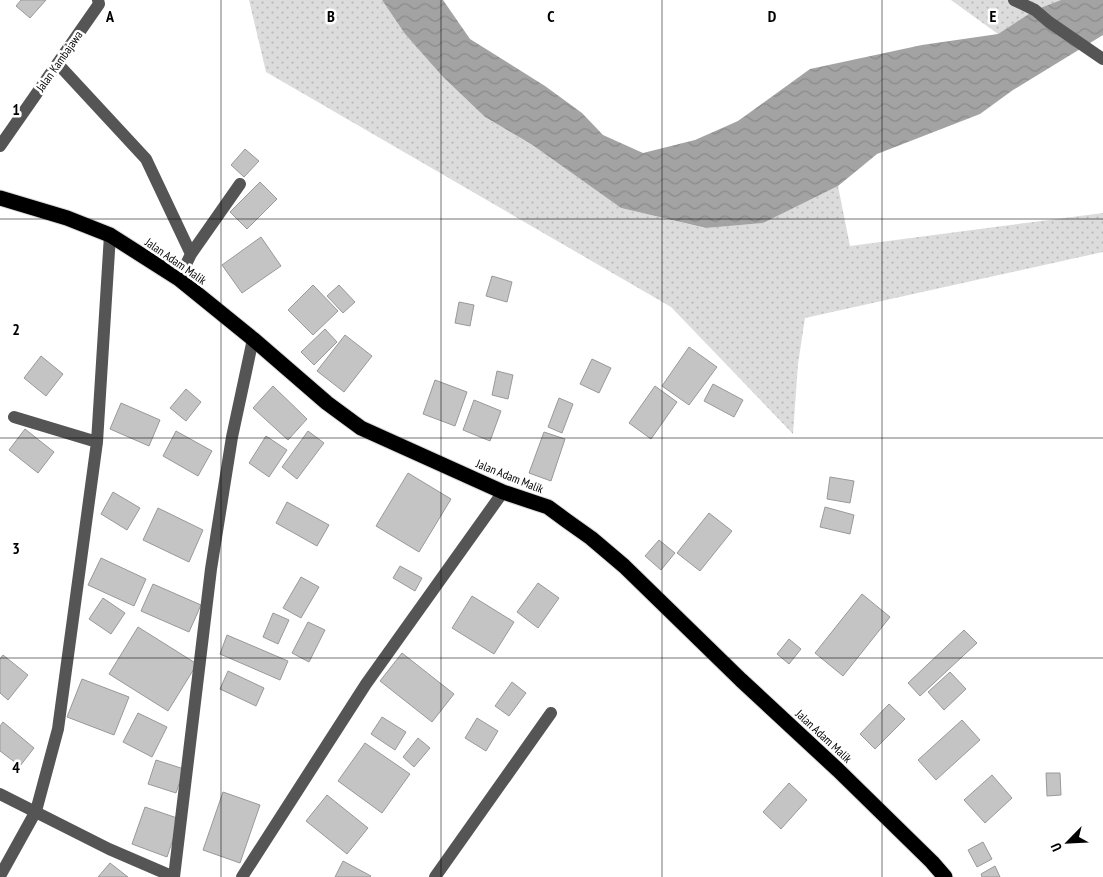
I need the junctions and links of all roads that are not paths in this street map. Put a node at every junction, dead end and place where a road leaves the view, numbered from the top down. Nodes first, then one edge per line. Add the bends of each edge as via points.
1 (98, 0) edge
2 (1014, 0) edge
3 (1103, 59) edge
4 (58, 64) junction
5 (0, 146) edge
6 (240, 184) dead end
7 (0, 198) edge
8 (110, 235) junction
9 (191, 254) junction
10 (179, 278) junction
11 (253, 340) junction
12 (14, 416) dead end
13 (96, 442) junction
14 (503, 492) junction
15 (551, 713) dead end
16 (0, 794) edge
17 (36, 811) junction
18 (0, 876) edge
19 (174, 877) edge
20 (242, 877) edge
21 (435, 877) edge
22 (945, 877) edge

1 - 4 street, Jalan Kambajawa via 99,4
2 - 3 street via 1035,10
4 - 5 street, Jalan Kambajawa
4 - 9 street via 146,159
6 - 9 street
7 - 8 highway, Jalan Adam Malik
8 - 10 highway, Jalan Adam Malik
8 - 13 street
9 - 10 street
10 - 11 highway, Jalan Adam Malik
11 - 14 highway, Jalan Adam Malik via 361,428
11 - 19 street via 232,438 211,570
12 - 13 street
13 - 17 street via 58,729
14 - 20 street via 366,684
14 - 22 highway, Jalan Adam Malik via 548,508 624,566 740,680 845,776
15 - 21 street
16 - 17 street
17 - 18 street
17 - 19 street via 109,849

